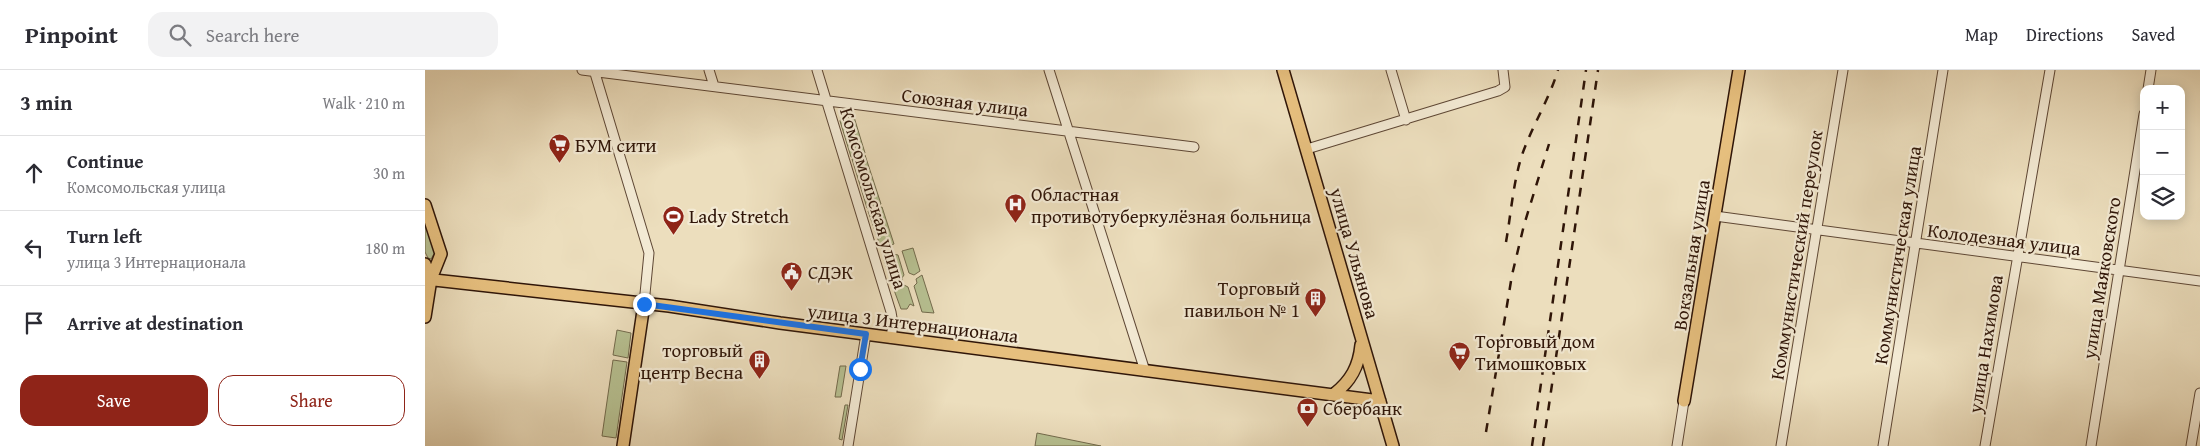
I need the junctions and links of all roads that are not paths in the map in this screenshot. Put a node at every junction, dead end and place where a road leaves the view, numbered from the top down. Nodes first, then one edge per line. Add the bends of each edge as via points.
1 (582, 70) edge
2 (709, 70) edge
3 (817, 70) edge
4 (1049, 70) edge
5 (1283, 70) edge
6 (1391, 70) edge
7 (1503, 70) edge
8 (1739, 70) edge
9 (1843, 70) edge
10 (1943, 70) edge
11 (2050, 70) edge
12 (2151, 70) edge
13 (594, 71) edge
14 (2149, 85) edge
15 (714, 86) junction
16 (827, 100) junction
17 (1406, 120) junction
18 (2141, 130) edge
19 (1069, 131) junction
20 (1194, 147) dead end
21 (1307, 149) junction
22 (425, 205) edge
23 (1715, 216) junction
24 (1817, 229) junction
25 (1915, 244) junction
26 (2016, 257) junction
27 (425, 264) edge
28 (2118, 271) junction
29 (428, 279) edge
30 (2200, 281) edge
31 (644, 304) junction
32 (425, 317) edge
33 (866, 334) junction
34 (891, 338) junction
35 (1362, 340) junction
36 (1145, 371) junction
37 (2200, 393) edge
38 (1334, 394) junction
39 (1380, 401) junction
40 (1684, 401) joint
41 (623, 446) edge
42 (848, 446) edge
43 (1393, 446) edge
44 (1677, 446) edge
45 (1781, 446) edge
46 (1883, 446) edge
47 (1985, 446) edge
48 (2091, 446) edge
49 (2191, 446) edge

1 - 13 street, Союзная улица
2 - 15 street
3 - 16 street, Комсомольская улица
4 - 19 street
5 - 21 main road, улица Ульянова
6 - 17 street
7 - 17 street via 1505,87 1498,91
8 - 23 main road, Вокзальная улица
9 - 24 street, Коммунистический переулок
10 - 25 street, Коммунистическая улица
11 - 26 street, улица Нахимова
12 - 14 street
13 - 15 street, Союзная улица
13 - 31 street via 649,253
15 - 16 street, Союзная улица
16 - 19 street, Союзная улица
16 - 34 street, Комсомольская улица via 891,312
17 - 21 street
18 - 28 street, улица Маяковского
19 - 20 street, Союзная улица
19 - 36 street
21 - 35 main road, улица Ульянова
22 - 29 main road via 441,254
23 - 24 street, Колодезная улица
23 - 40 main road, Вокзальная улица
24 - 25 street, Колодезная улица
24 - 45 street, Коммунистический переулок
25 - 26 street, Колодезная улица
25 - 46 street, Коммунистическая улица
26 - 28 street, Колодезная улица
26 - 47 street, улица Нахимова
27 - 29 main road
28 - 30 street, Колодезная улица
28 - 48 street, улица Маяковского
29 - 31 main road, улица 3 Интернационала
29 - 32 main road
31 - 33 main road, улица 3 Интернационала
31 - 41 main road
33 - 34 main road, улица 3 Интернационала
33 - 42 street
34 - 36 main road, улица 3 Интернационала
35 - 38 main road via 1353,374
35 - 39 main road, улица Ульянова
36 - 38 main road, улица 3 Интернационала
37 - 49 street
38 - 39 main road, улица 3 Интернационала
39 - 43 main road, улица Ульянова
40 - 44 street, Вокзальная улица

